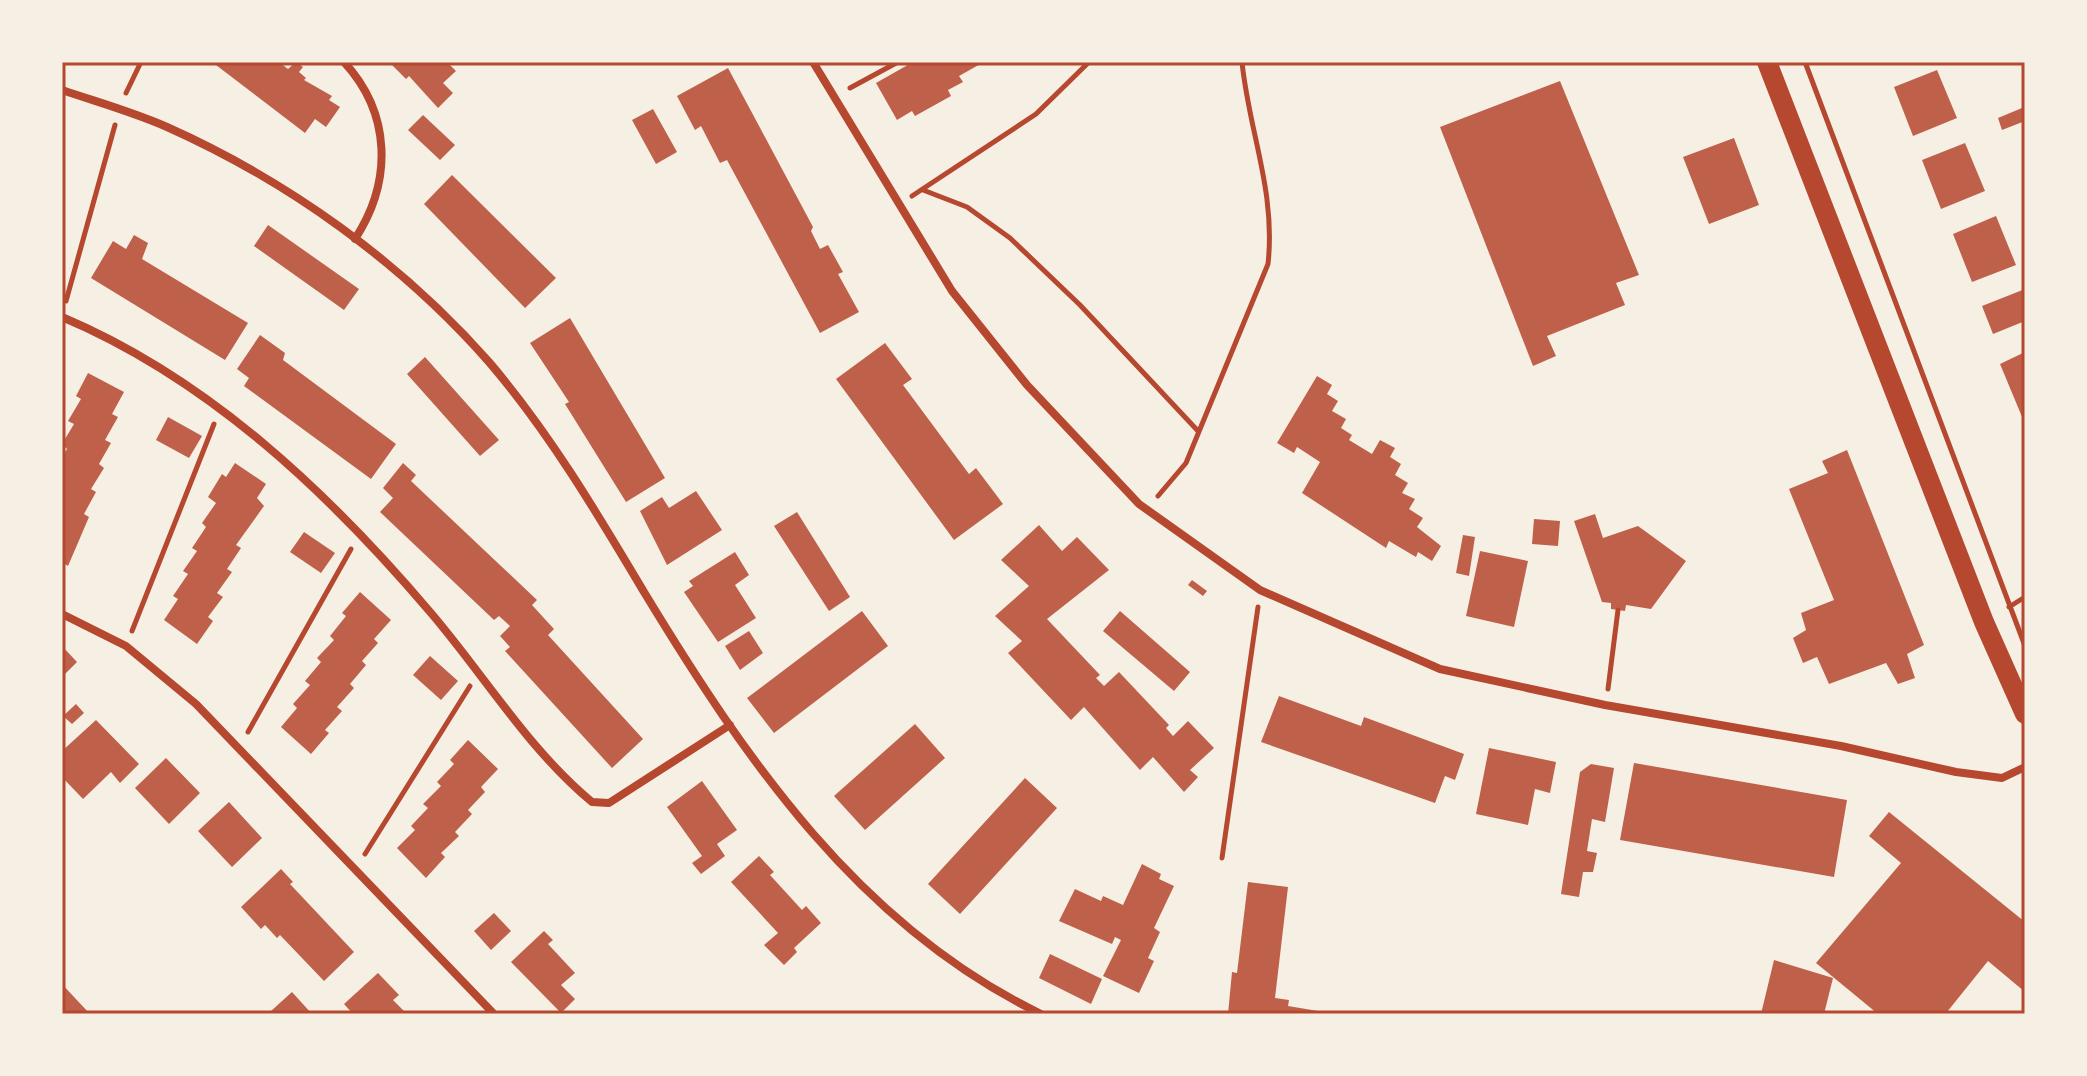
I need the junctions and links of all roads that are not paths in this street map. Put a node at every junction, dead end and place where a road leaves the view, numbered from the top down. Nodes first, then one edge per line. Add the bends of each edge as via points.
1 (344, 62) edge
2 (813, 62) edge
3 (1767, 62) edge
4 (62, 90) edge
5 (355, 239) junction
6 (62, 316) edge
7 (62, 614) edge
8 (2025, 714) edge
9 (730, 725) junction
10 (2025, 767) edge
11 (494, 1014) edge
12 (1041, 1014) edge

1 - 5 street via 367,91 380,123 382,148 381,180
2 - 10 street via 952,291 1027,385 1147,510 1260,590 1440,669 1977,775 2002,778
3 - 8 main road via 1984,622
4 - 5 street via 165,126 277,184
5 - 9 street via 427,300 536,423
6 - 9 street via 178,376 360,534 545,754 592,802 609,803
7 - 11 street via 126,646 185,694
9 - 12 street via 783,802 868,894 940,954

